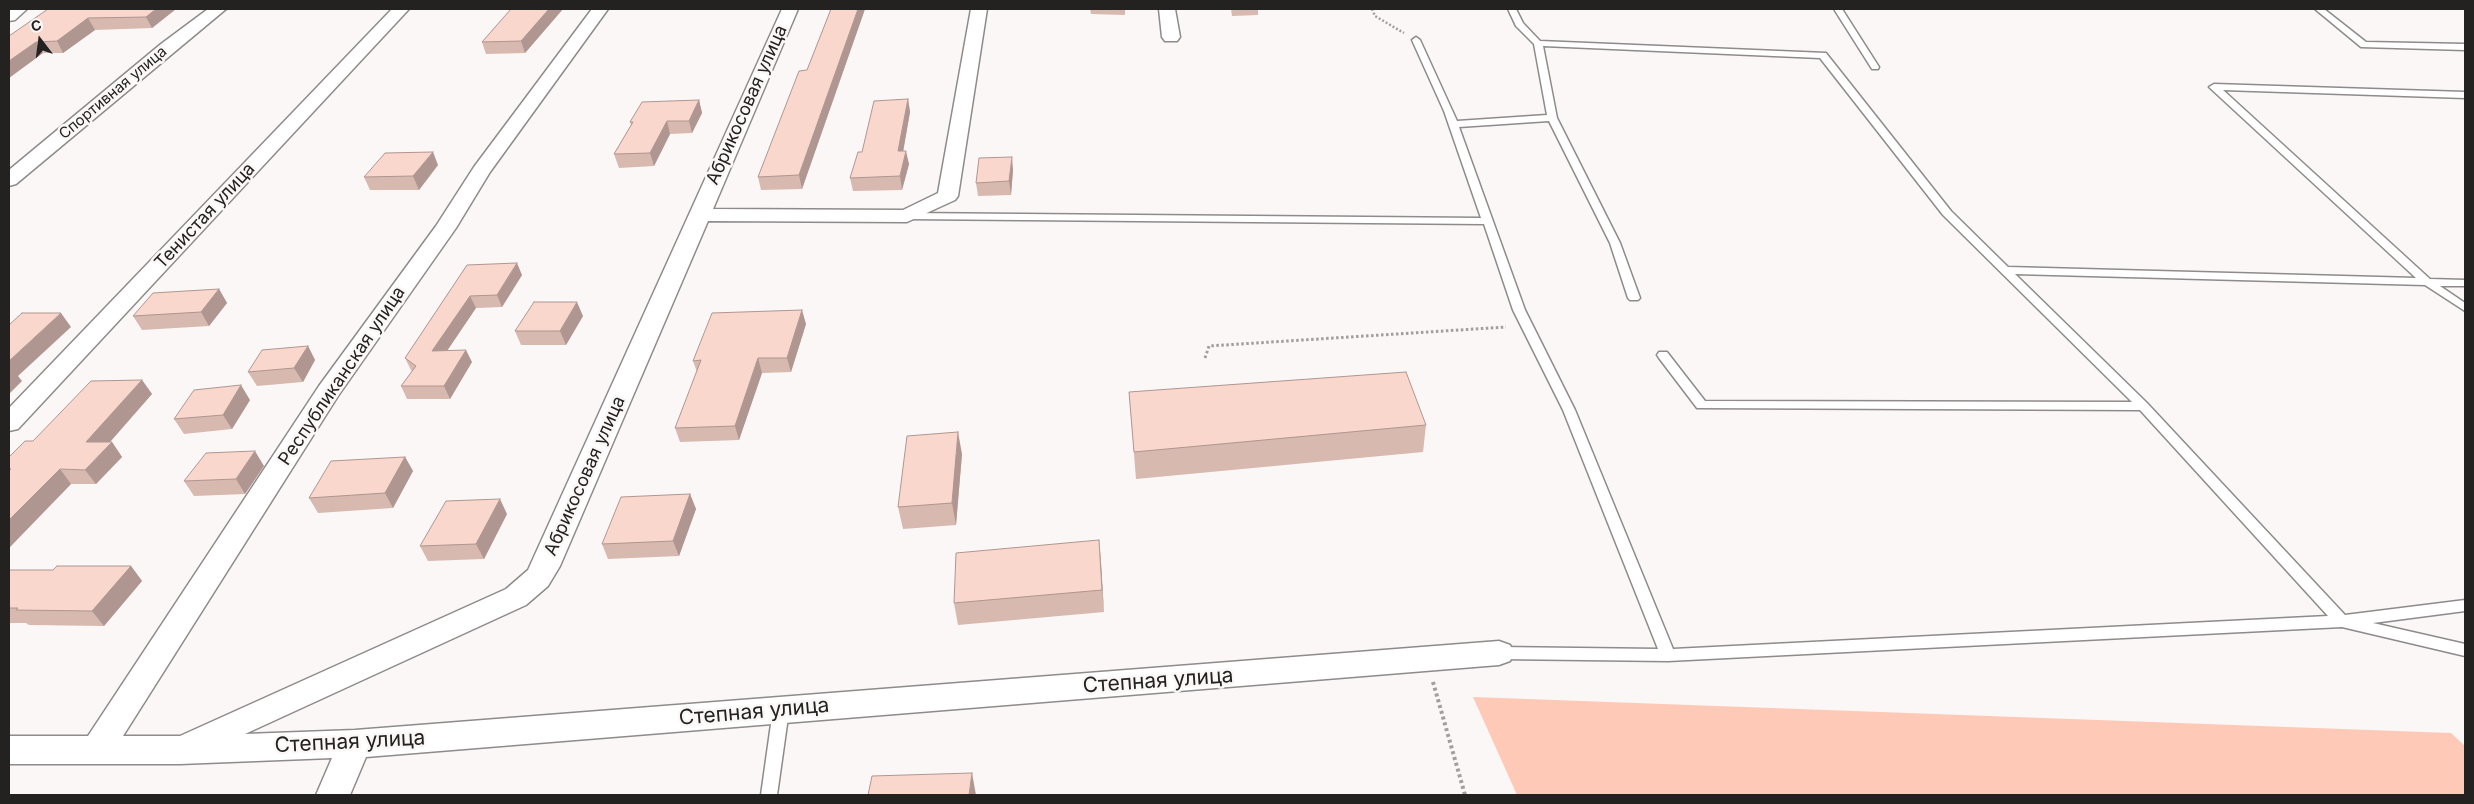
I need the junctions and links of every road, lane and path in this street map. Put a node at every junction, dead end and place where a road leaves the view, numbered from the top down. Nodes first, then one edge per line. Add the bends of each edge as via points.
1 (19, 9) edge
2 (218, 9) edge
3 (401, 9) edge
4 (600, 9) edge
5 (790, 9) edge
6 (979, 9) edge
7 (1167, 9) edge
8 (1372, 9) edge
9 (1512, 9) edge
10 (1838, 9) edge
11 (2319, 9) edge
12 (9, 16) edge
13 (1171, 37) dead end
14 (1416, 40) joint
15 (1538, 43) junction
16 (2465, 47) edge
17 (1874, 67) dead end
18 (2465, 95) edge
19 (1552, 118) junction
20 (1454, 124) junction
21 (9, 180) edge
22 (699, 215) junction
23 (907, 216) junction
24 (1488, 221) junction
25 (2006, 270) junction
26 (2426, 281) junction
27 (2465, 283) edge
28 (1634, 298) dead end
29 (2465, 308) edge
30 (1527, 326) junction
31 (1663, 355) dead end
32 (1205, 358) dead end
33 (2143, 406) junction
34 (9, 423) edge
35 (2465, 604) edge
36 (2342, 620) junction
37 (2465, 650) edge
38 (1499, 653) joint
39 (1668, 654) junction
40 (1427, 660) junction
41 (780, 710) junction
42 (355, 744) junction
43 (9, 750) edge
44 (180, 750) junction
45 (96, 751) junction
46 (333, 795) edge
47 (769, 795) edge
48 (1465, 795) edge

1 - 12 street
2 - 21 street, Спортивная улица
3 - 34 street, Тенистая улица
4 - 45 street, Республиканская улица via 481,171 445,228 328,392
5 - 22 street, Абрикосовая улица
6 - 23 street via 948,196
7 - 13 street
8 - 14 path via 1375,16
9 - 15 lane via 1519,24
10 - 17 lane
11 - 16 lane via 2364,44
14 - 20 lane
15 - 19 lane
15 - 25 lane via 1823,55 1947,213
18 - 26 lane via 2214,87
19 - 20 lane
19 - 28 lane via 1616,243
20 - 24 lane
22 - 23 street
22 - 44 street, Абрикосовая улица via 546,566 530,587 516,597
23 - 24 lane
24 - 30 lane
25 - 26 lane
25 - 33 lane
26 - 27 lane
26 - 29 lane
30 - 32 path via 1209,346
30 - 39 lane via 1569,410
31 - 33 lane via 1701,404
33 - 36 lane
35 - 36 lane
36 - 37 lane
36 - 39 lane
38 - 39 lane
38 - 40 street, Степная улица
40 - 41 street, Степная улица
40 - 48 path
41 - 42 street, Степная улица
41 - 47 lane
42 - 44 street, Степная улица
42 - 46 street
43 - 45 street, Степная улица
44 - 45 street, Степная улица

